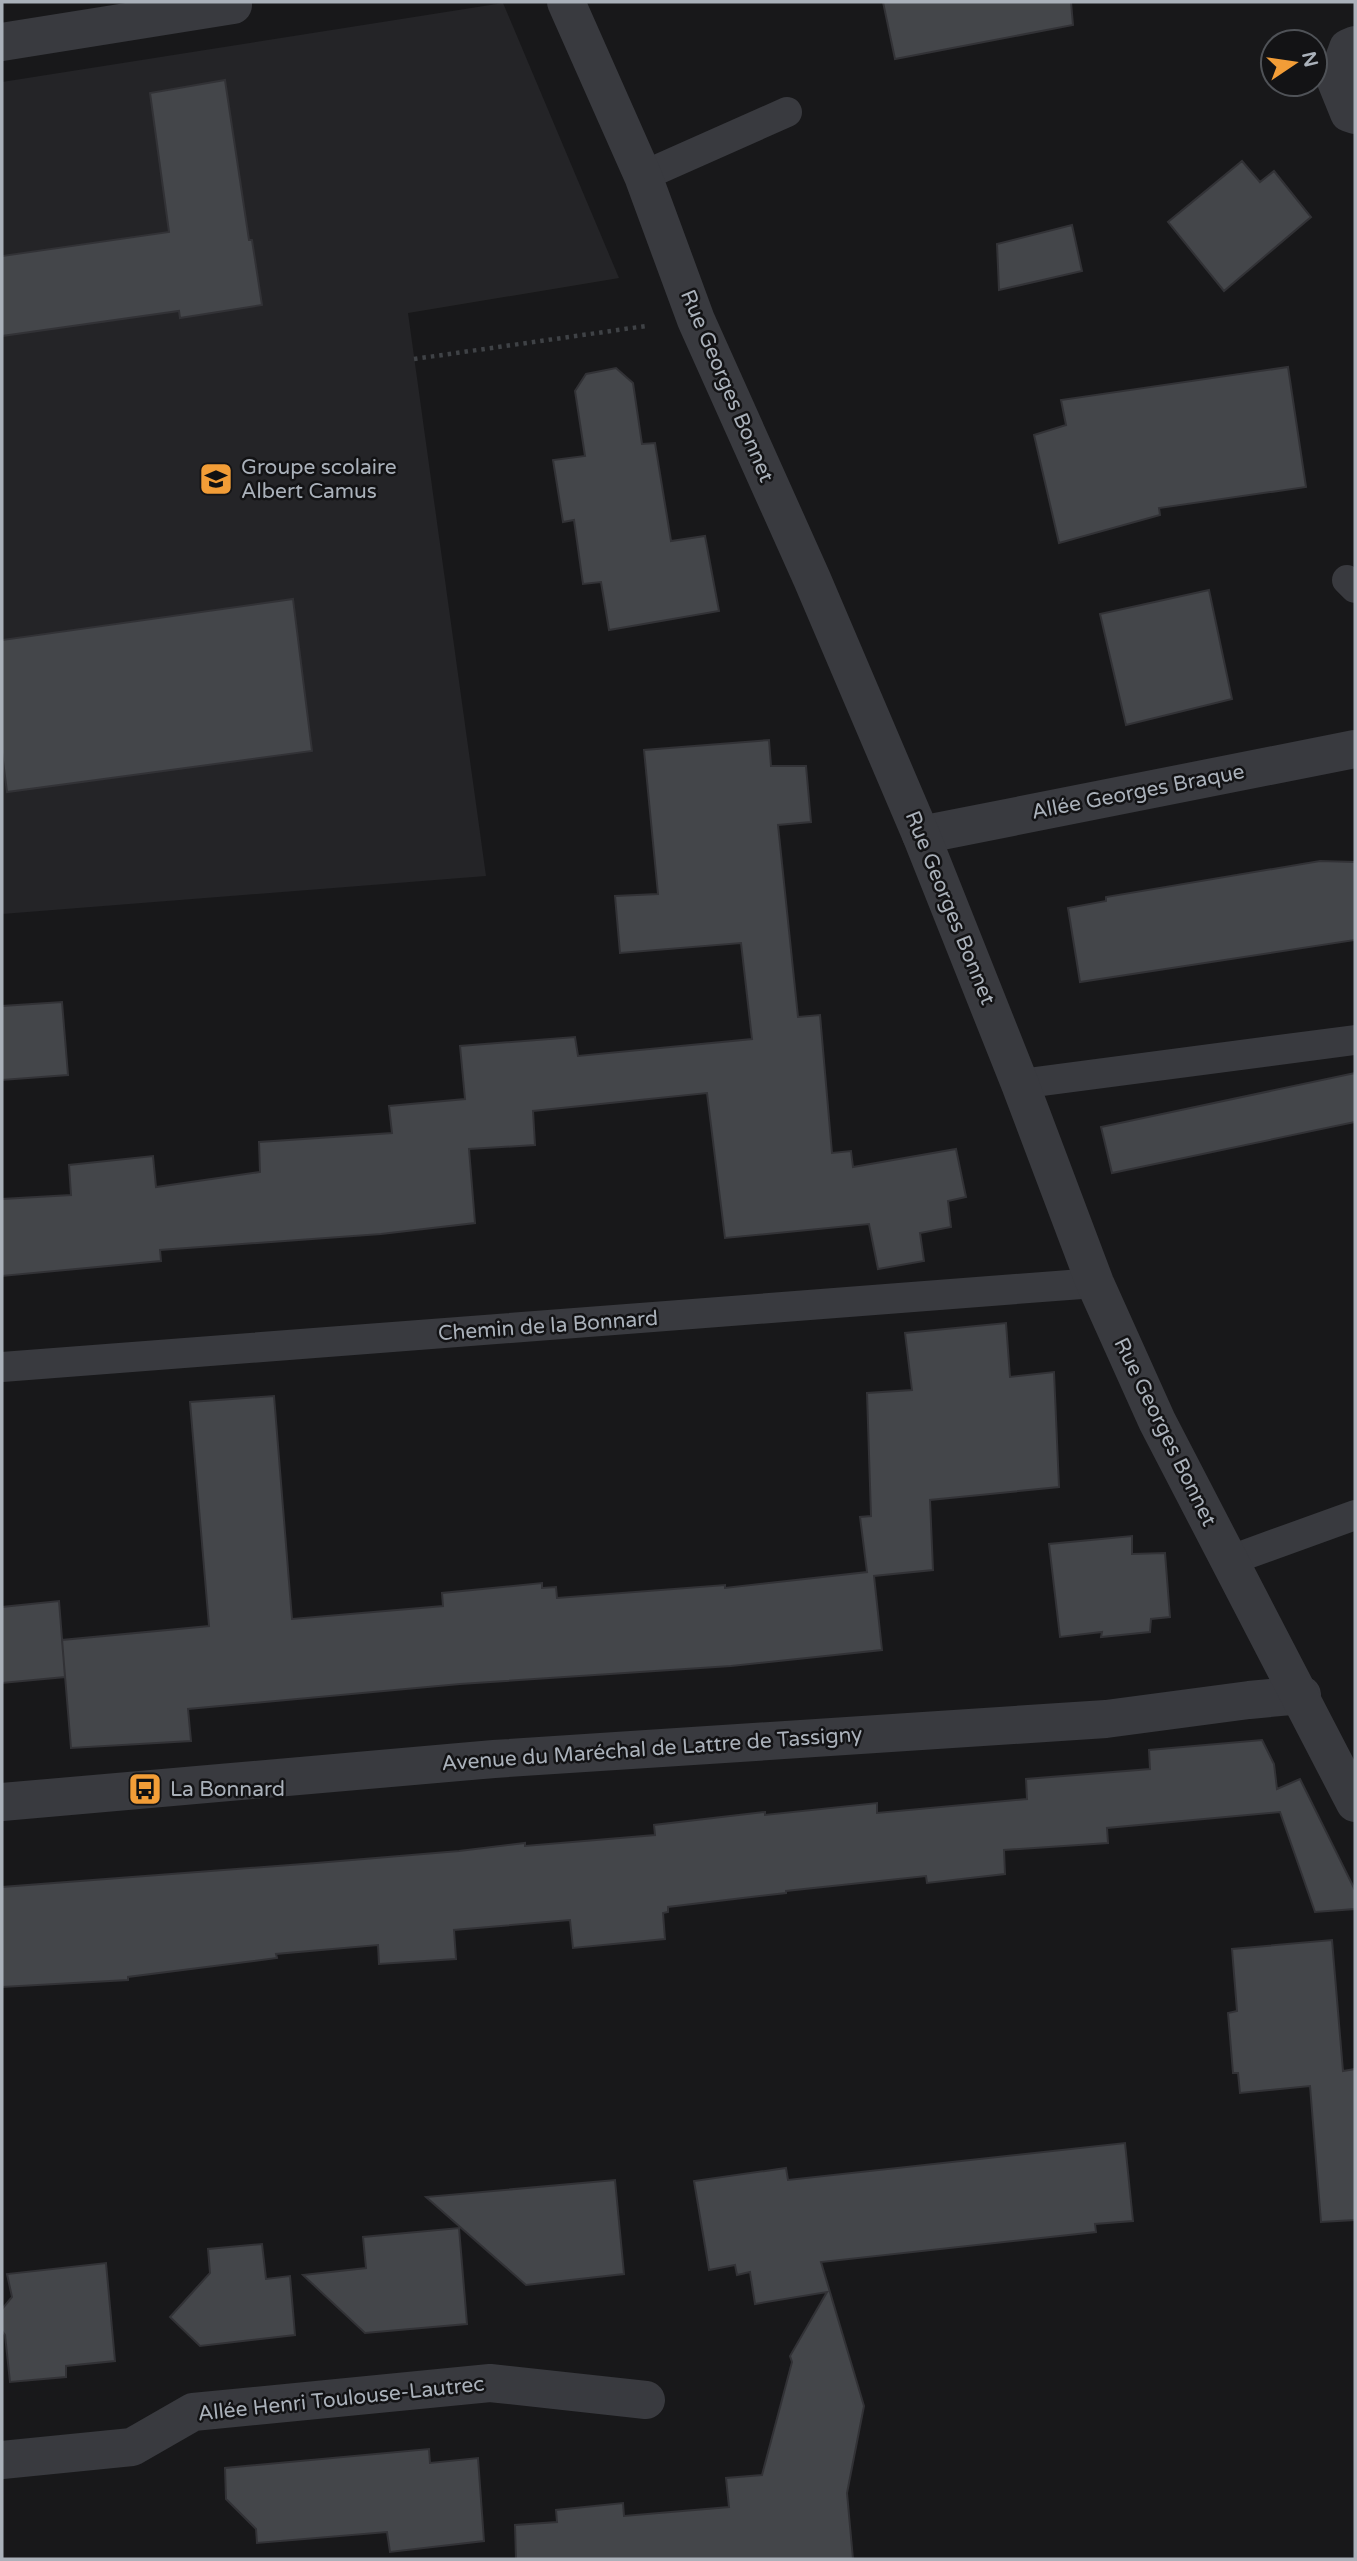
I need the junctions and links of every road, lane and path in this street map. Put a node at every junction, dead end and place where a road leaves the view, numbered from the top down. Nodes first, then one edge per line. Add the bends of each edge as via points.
1 (566, 2) edge
2 (233, 5) dead end
3 (2, 42) edge
4 (1355, 46) edge
5 (787, 112) dead end
6 (1355, 115) edge
7 (643, 176) junction
8 (696, 320) junction
9 (414, 359) dead end
10 (1355, 749) edge
11 (921, 835) junction
12 (1355, 1040) edge
13 (1020, 1084) junction
14 (1095, 1283) junction
15 (2, 1367) edge
16 (1355, 1515) edge
17 (1228, 1561) junction
18 (1301, 1695) junction
19 (2, 1802) edge
20 (1355, 1802) edge
21 (646, 2400) dead end
22 (2, 2460) edge

1 - 7 street, Rue Georges Bonnet
2 - 3 street
4 - 6 street via 1348,48 1336,81 1349,113
5 - 7 lane
7 - 8 street, Rue Georges Bonnet
8 - 9 path
8 - 11 street, Rue Georges Bonnet
10 - 11 street, Allée Georges Braque
11 - 13 street, Rue Georges Bonnet
12 - 13 lane
13 - 14 street, Rue Georges Bonnet
14 - 15 lane, Chemin de la Bonnard
14 - 17 street, Rue Georges Bonnet via 1157,1421
16 - 17 lane
17 - 18 street, Rue Georges Bonnet
18 - 19 street, Avenue du Maréchal de Lattre de Tassigny via 1106,1719 494,1759
18 - 20 street, Rue Georges Bonnet
21 - 22 street, Allée Henri Toulouse-Lautrec via 490,2383 193,2412 132,2447

